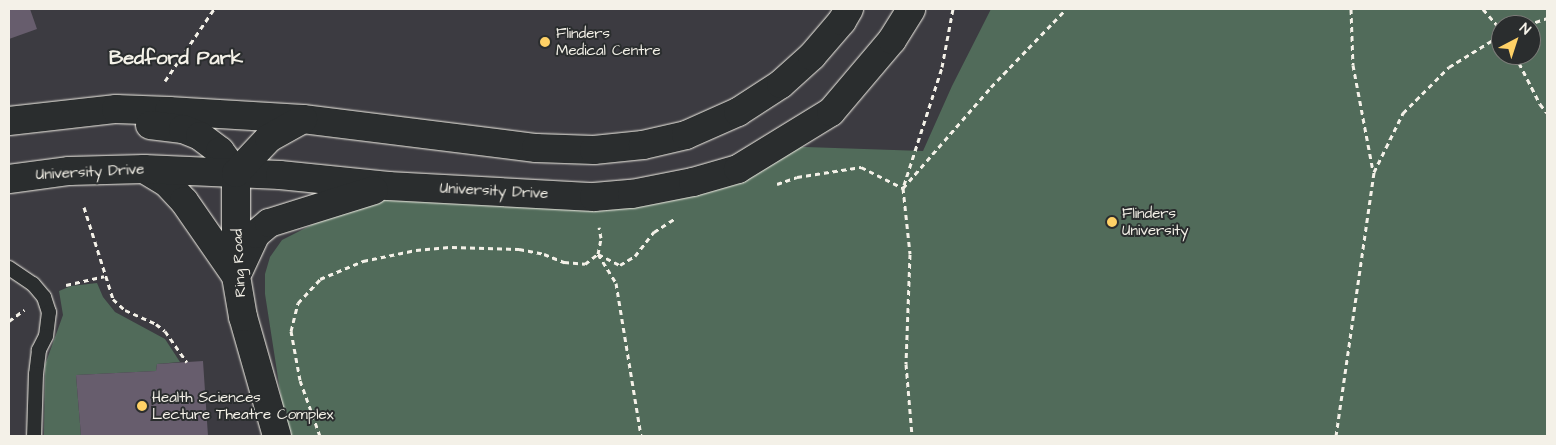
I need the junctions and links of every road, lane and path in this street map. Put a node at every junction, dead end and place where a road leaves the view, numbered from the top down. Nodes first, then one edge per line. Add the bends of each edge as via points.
1 (214, 9) edge
2 (849, 9) edge
3 (911, 9) edge
4 (953, 9) edge
5 (1066, 9) edge
6 (1351, 9) edge
7 (1491, 41) edge
8 (1520, 65) edge
9 (165, 81) dead end
10 (1547, 113) edge
11 (303, 119) junction
12 (9, 121) edge
13 (9, 126) edge
14 (144, 169) junction
15 (1374, 172) junction
16 (236, 173) junction
17 (9, 179) edge
18 (388, 186) junction
19 (770, 186) dead end
20 (903, 188) junction
21 (594, 196) junction
22 (84, 207) dead end
23 (677, 217) dead end
24 (598, 254) junction
25 (9, 268) edge
26 (236, 276) junction
27 (188, 362) dead end
28 (34, 436) edge
29 (277, 436) edge
30 (320, 436) edge
31 (641, 436) edge
32 (912, 436) edge
33 (1336, 436) edge

1 - 9 path
2 - 11 street via 812,56 781,84 738,112 686,135 643,145 594,150 536,148
3 - 21 street, University Drive via 892,40 831,112 738,169 632,194
4 - 20 path via 942,66
5 - 20 path via 991,87
6 - 15 path via 1353,65
7 - 15 path via 1449,67 1403,112
8 - 10 path
11 - 12 street via 116,109
11 - 16 street via 269,138
13 - 16 street via 53,130 161,125 183,129 200,136 220,151
14 - 16 street, University Drive
14 - 17 street, University Drive via 69,171
14 - 26 street via 167,183 184,201
15 - 33 path
16 - 18 street, University Drive
16 - 26 street, Ring Road
18 - 21 street, University Drive
18 - 26 street via 269,223 256,234
19 - 20 path via 798,177 861,167
20 - 32 path via 910,254 906,364
21 - 24 path via 600,238
22 - 27 path via 113,299 125,310 165,331
23 - 24 path via 654,232 635,256 620,265
24 - 30 path via 585,264 564,262 519,249 452,247 416,250 363,260 320,279 298,303 292,331 300,380
24 - 31 path via 616,283
25 - 28 lane via 44,296 48,312 46,336 39,350 36,374
26 - 29 street, Ring Road via 243,317

